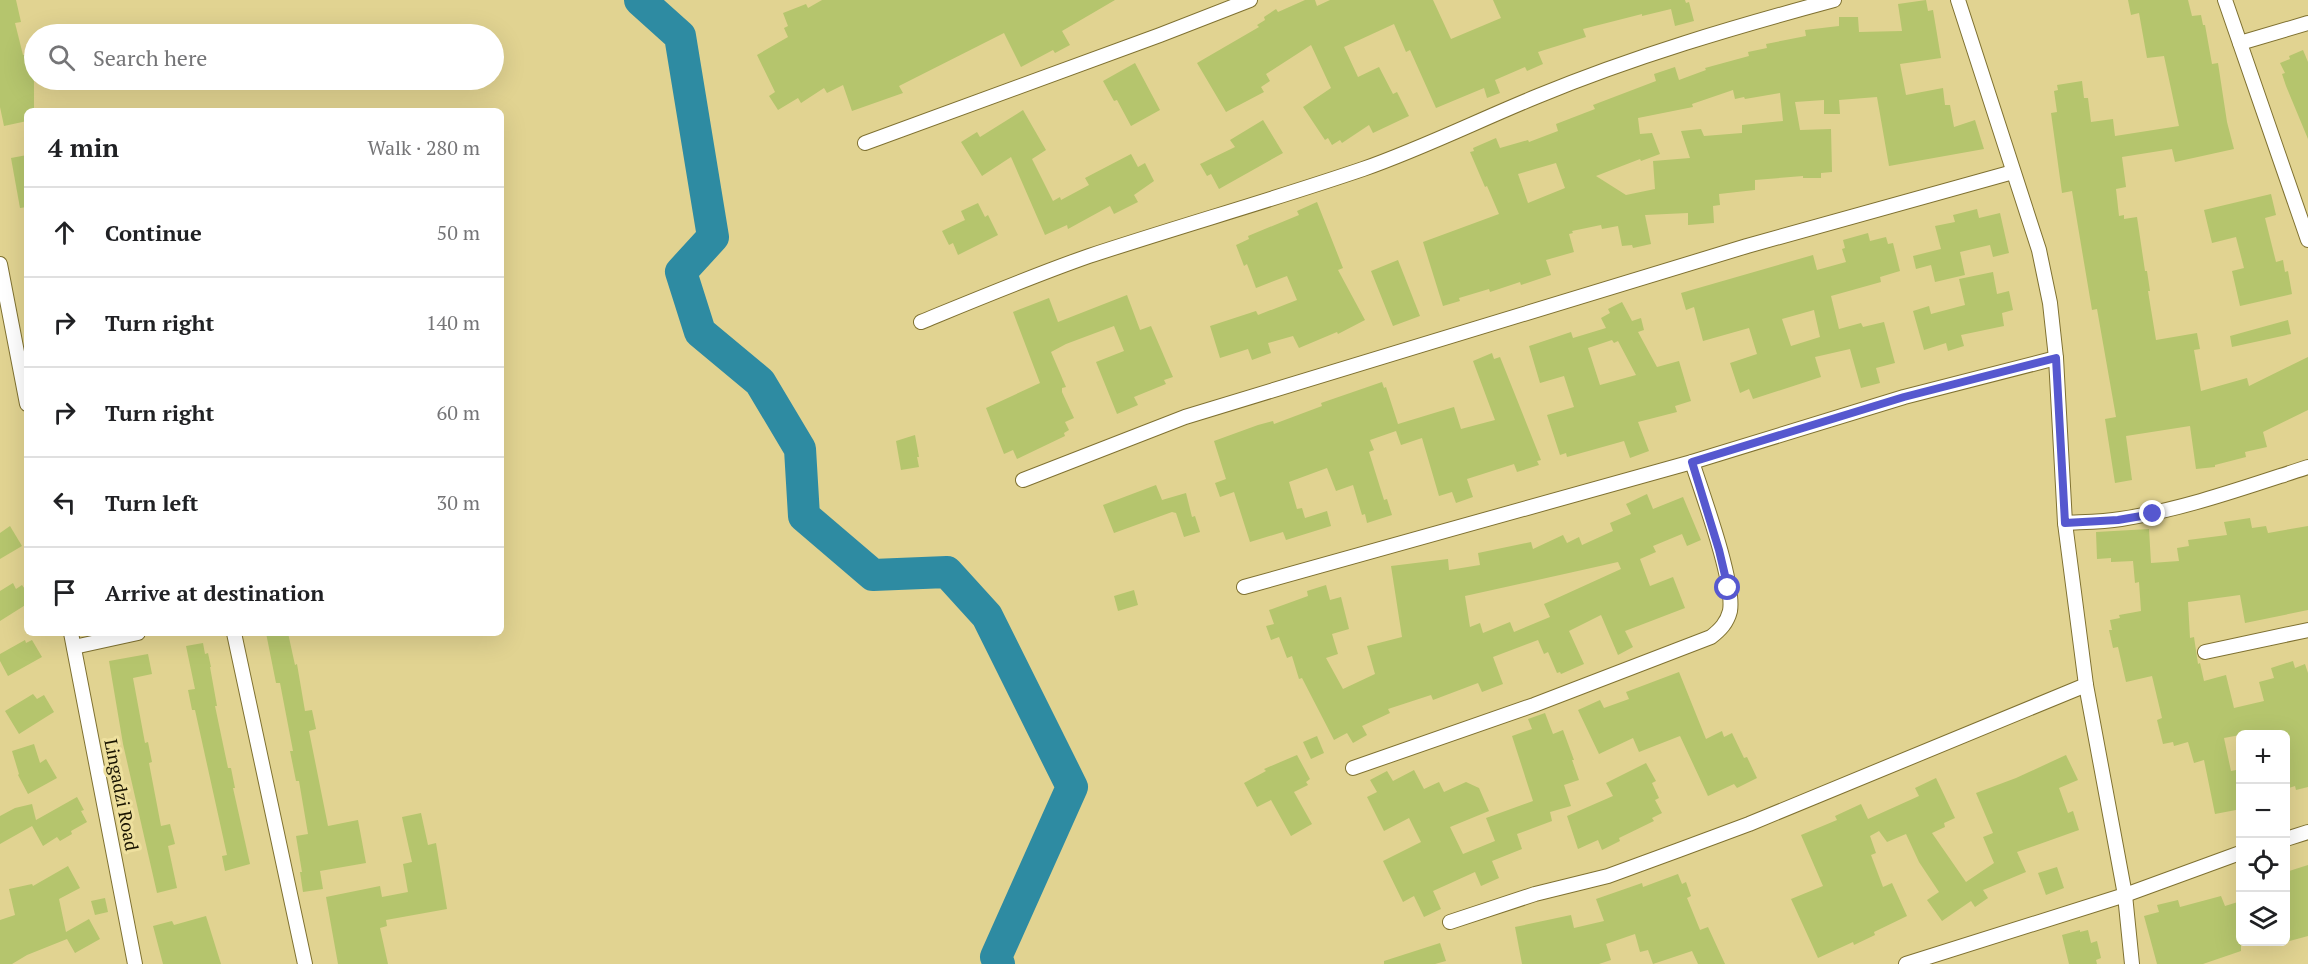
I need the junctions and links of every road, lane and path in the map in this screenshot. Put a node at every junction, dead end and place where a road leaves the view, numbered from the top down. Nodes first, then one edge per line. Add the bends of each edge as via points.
1 (1250, 0) edge
2 (1834, 0) edge
3 (1958, 0) edge
4 (2225, 0) edge
5 (2308, 23) edge
6 (2240, 43) junction
7 (865, 143) dead end
8 (2013, 172) junction
9 (2308, 237) edge
10 (0, 264) edge
11 (921, 322) dead end
12 (7, 338) edge
13 (2056, 358) junction
14 (24, 394) edge
15 (1692, 462) junction
16 (2308, 467) edge
17 (1023, 480) dead end
18 (2065, 523) junction
19 (1244, 587) dead end
20 (2308, 630) edge
21 (110, 636) edge
22 (235, 636) edge
23 (72, 640) edge
24 (2205, 652) dead end
25 (2086, 685) junction
26 (1353, 768) dead end
27 (2308, 832) edge
28 (2290, 837) edge
29 (2236, 855) edge
30 (2125, 895) junction
31 (1450, 922) dead end
32 (135, 964) edge
33 (305, 964) edge
34 (1906, 964) edge
35 (2132, 964) edge

1 - 7 street
2 - 11 street via 1645,54 1364,168 1088,256
3 - 8 street
4 - 6 street
5 - 6 street
6 - 9 street
8 - 13 street via 2039,250
8 - 17 street via 1724,253 1196,414
10 - 12 street
12 - 14 street
13 - 15 street via 1904,397
13 - 18 street
15 - 19 street
15 - 26 street via 1728,588 1729,613 1720,630 1711,637 1534,705
16 - 18 street via 2153,514
18 - 25 street
20 - 24 street
21 - 23 street
22 - 33 street
23 - 32 street, Lingadzi Road
25 - 30 street
25 - 31 street via 1689,846 1608,876 1535,894
27 - 28 street
29 - 30 street
30 - 34 street
30 - 35 street

